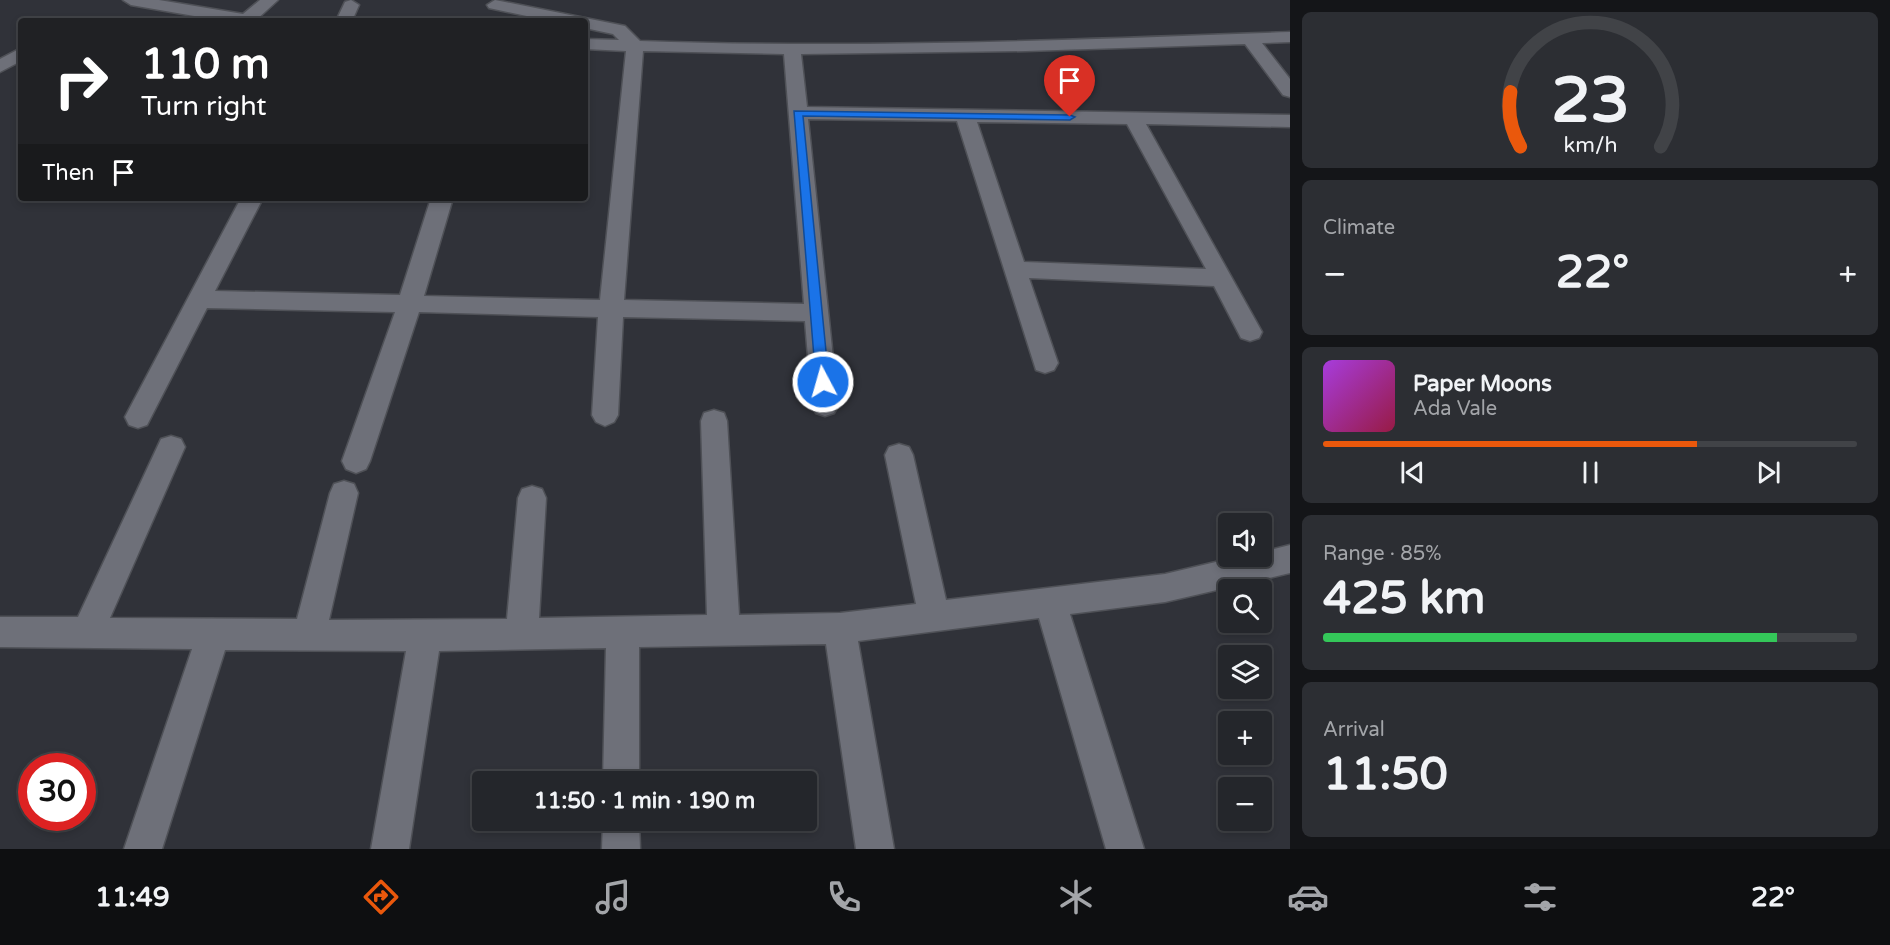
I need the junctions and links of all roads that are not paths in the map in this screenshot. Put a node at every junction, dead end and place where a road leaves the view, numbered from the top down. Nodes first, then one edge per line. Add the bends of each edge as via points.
1 (131, 0) edge
2 (270, 0) edge
3 (351, 5) dead end
4 (495, 9) edge
5 (229, 18) edge
6 (249, 18) edge
7 (345, 18) edge
8 (555, 18) edge
9 (588, 24) edge
10 (1290, 37) edge
11 (1250, 39) junction
12 (588, 44) edge
13 (635, 46) junction
14 (792, 49) junction
15 (18, 55) edge
16 (0, 67) edge
17 (1290, 91) edge
18 (798, 113) junction
19 (965, 116) junction
20 (1133, 118) junction
21 (1290, 121) edge
22 (250, 201) edge
23 (441, 201) edge
24 (1015, 270) junction
25 (1222, 278) junction
26 (199, 299) junction
27 (409, 305) junction
28 (611, 309) junction
29 (815, 313) junction
30 (1250, 332) dead end
31 (1045, 363) dead end
32 (825, 406) dead end
33 (605, 416) dead end
34 (138, 417) dead end
35 (714, 422) dead end
36 (171, 447) dead end
37 (899, 455) dead end
38 (356, 461) dead end
39 (344, 493) dead end
40 (532, 498) dead end
41 (1290, 559) edge
42 (1050, 602) junction
43 (934, 616) junction
44 (840, 628) junction
45 (724, 630) junction
46 (623, 631) junction
47 (87, 633) junction
48 (213, 635) junction
49 (309, 635) junction
50 (522, 635) junction
51 (425, 636) junction
52 (3, 638) edge
53 (621, 771) edge
54 (621, 831) edge
55 (143, 849) edge
56 (390, 849) edge
57 (621, 849) edge
58 (875, 849) edge
59 (1125, 849) edge

1 - 5 street
2 - 6 street
3 - 7 street
4 - 8 street
9 - 13 street via 619,30
10 - 11 street
11 - 14 street via 1032,47
11 - 17 street
12 - 13 street
13 - 14 street
13 - 28 street
14 - 18 street
15 - 16 street
18 - 19 street
18 - 29 street
19 - 20 street
19 - 24 street
20 - 21 street
20 - 25 street
22 - 26 street
23 - 27 street
24 - 25 street
24 - 31 street
25 - 30 street
26 - 27 street
26 - 34 street
27 - 28 street
27 - 38 street
28 - 29 street
28 - 33 street
29 - 32 street
35 - 45 street
36 - 47 street
37 - 43 street
39 - 49 street
40 - 50 street
41 - 42 street via 1164,588
42 - 43 street
42 - 59 street
43 - 44 street
44 - 45 street
44 - 58 street
45 - 46 street
46 - 50 street
46 - 53 street
47 - 48 street
47 - 52 street
48 - 49 street
48 - 55 street
49 - 51 street
50 - 51 street
51 - 56 street
54 - 57 street

